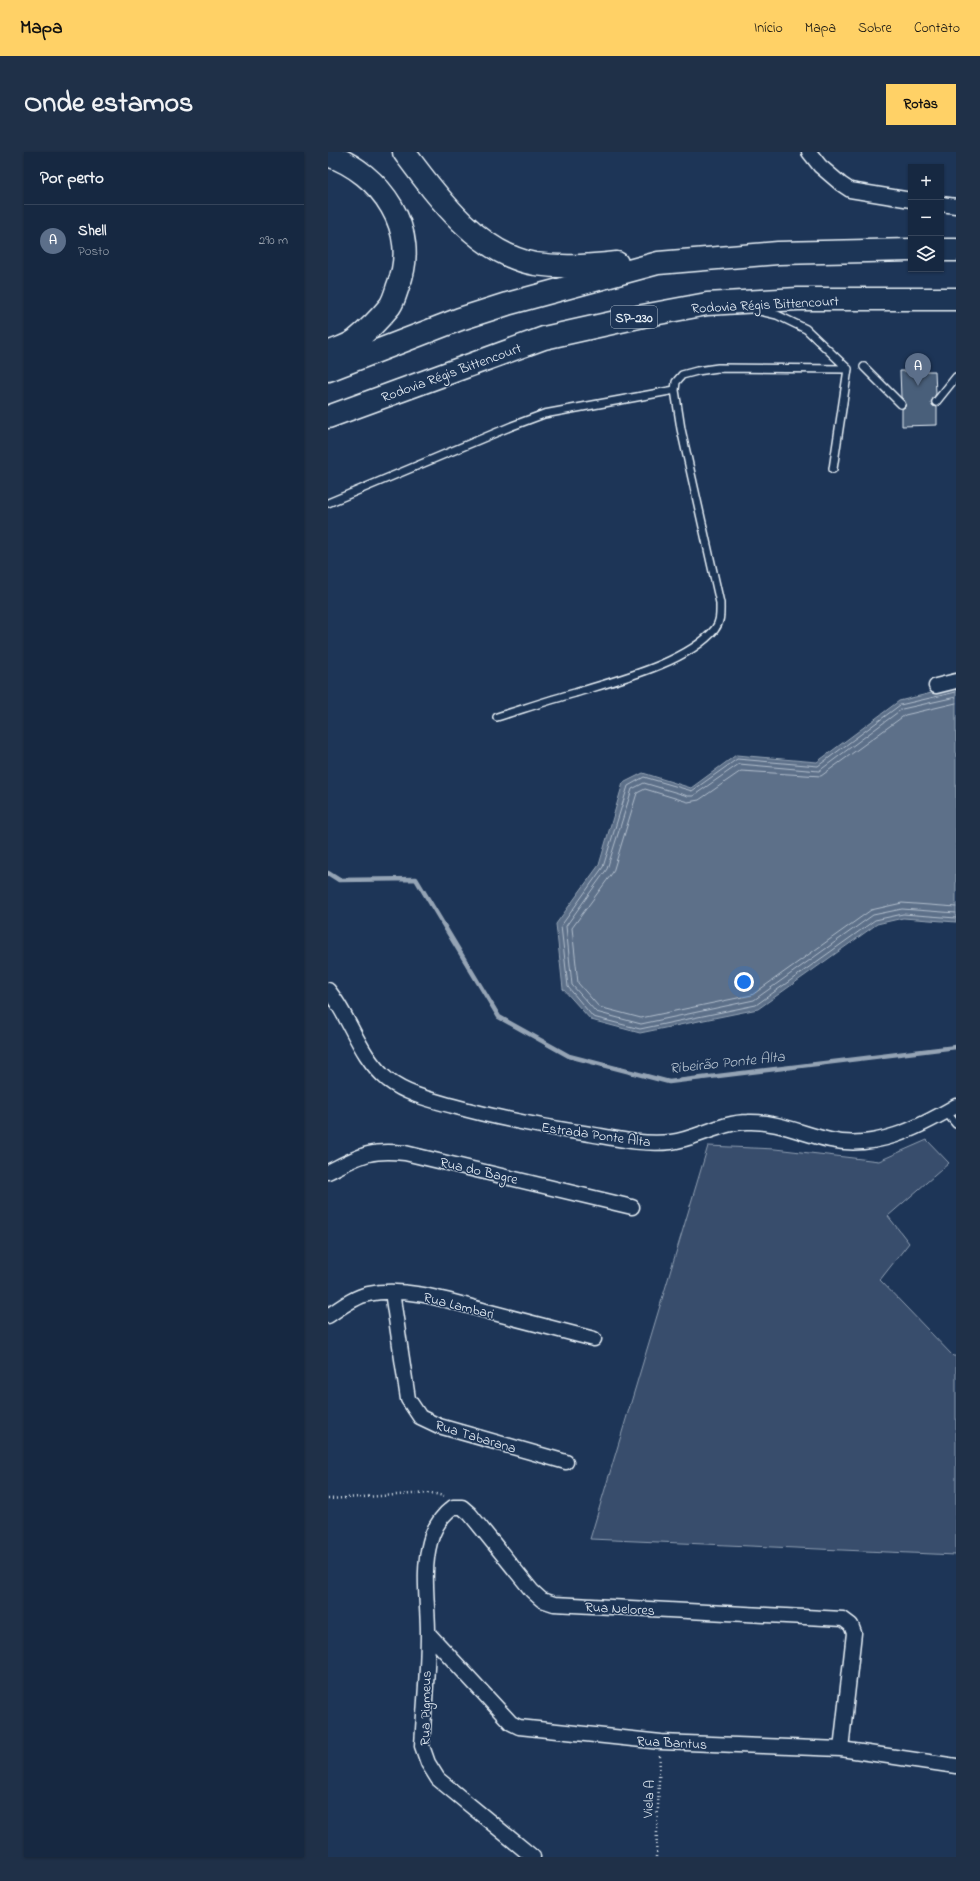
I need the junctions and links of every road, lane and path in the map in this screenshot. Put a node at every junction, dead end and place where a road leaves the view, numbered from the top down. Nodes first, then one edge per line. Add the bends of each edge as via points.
1 (404, 152) edge
2 (809, 152) edge
3 (328, 155) edge
4 (908, 199) edge
5 (944, 204) edge
6 (956, 206) edge
7 (908, 250) edge
8 (944, 250) edge
9 (956, 250) edge
10 (658, 263) junction
11 (956, 299) edge
12 (707, 304) junction
13 (328, 353) edge
14 (864, 367) dead end
15 (848, 369) junction
16 (328, 370) edge
17 (956, 377) edge
18 (675, 390) junction
19 (936, 402) dead end
20 (901, 404) dead end
21 (328, 417) edge
22 (833, 468) dead end
23 (328, 503) edge
24 (956, 681) edge
25 (936, 686) dead end
26 (497, 717) dead end
27 (328, 990) edge
28 (951, 1109) edge
29 (956, 1124) edge
30 (328, 1172) edge
31 (632, 1207) dead end
32 (392, 1292) junction
33 (328, 1316) edge
34 (594, 1340) dead end
35 (566, 1462) dead end
36 (328, 1499) edge
37 (448, 1511) junction
38 (428, 1633) junction
39 (661, 1742) junction
40 (841, 1748) junction
41 (956, 1766) edge
42 (533, 1857) edge
43 (656, 1857) edge

1 - 10 highway via 427,183 467,227 510,256 534,264 563,267
2 - 4 street via 820,166 850,190
3 - 13 highway via 361,172 388,200 397,217 406,253 401,278 390,305 355,341
5 - 6 street
7 - 10 highway via 778,253
8 - 9 highway
10 - 16 highway via 460,319
11 - 12 highway, Rodovia Régis Bittencourt / SP-230 via 798,299
12 - 15 lane via 747,308 777,315 806,329
12 - 21 highway, Rodovia Régis Bittencourt / SP-230 via 606,323 544,338
14 - 20 lane
15 - 18 lane via 697,370 682,375 676,382
15 - 22 lane
17 - 19 lane
18 - 23 lane via 544,414
18 - 26 lane via 680,429 720,603 720,618 716,628 688,652 652,668
24 - 25 street
27 - 28 street, Estrada Ponte Alta via 336,999 353,1035 370,1062 388,1080 429,1099 540,1127 630,1142 651,1143 673,1142 725,1125 766,1122 832,1140 859,1143 902,1133
28 - 29 lane
30 - 31 street, Rua do Bagre via 372,1152 405,1152
32 - 33 street, Rua Lambari via 367,1294
32 - 34 street, Rua Lambari via 450,1301
32 - 35 street, Rua Tabarana via 408,1399 420,1417 439,1426
36 - 37 path via 431,1493 449,1499
37 - 38 street, Rua Pigmeus via 436,1525 430,1542 425,1585
37 - 40 street, Rua Nelores via 462,1507 470,1514 532,1591 542,1600 554,1604 843,1619 851,1625 854,1632
38 - 39 street, Rua Bantus via 511,1723 520,1727
38 - 42 street, Rua Pigmeus via 422,1746 428,1763 438,1779
39 - 40 street, Rua Bantus
39 - 43 path, Viela A
40 - 41 street, Rua Bantus

